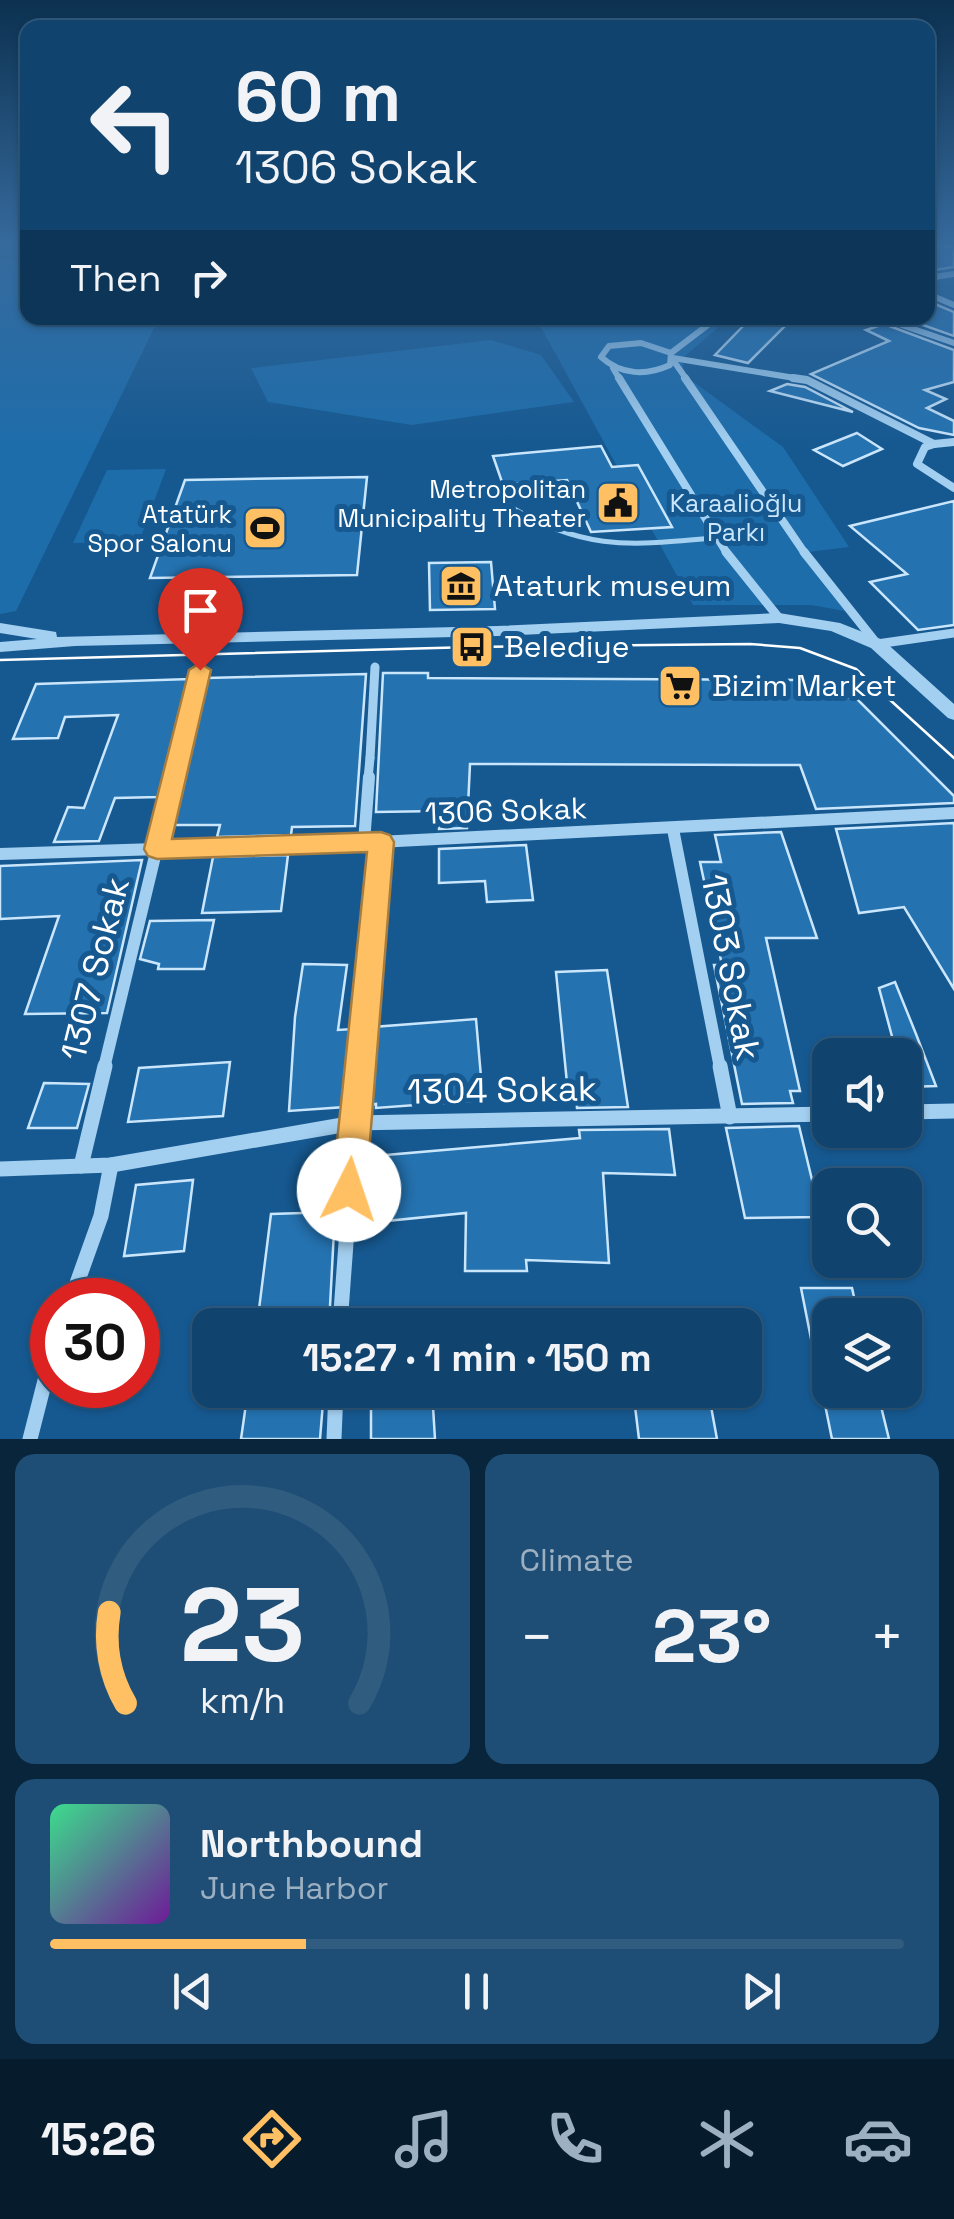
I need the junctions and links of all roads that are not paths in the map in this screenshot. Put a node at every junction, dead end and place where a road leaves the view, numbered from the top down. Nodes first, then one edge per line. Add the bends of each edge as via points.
1 (710, 325) edge
2 (902, 325) edge
3 (954, 342) edge
4 (672, 358) junction
5 (613, 368) junction
6 (954, 442) edge
7 (934, 444) junction
8 (954, 488) edge
9 (504, 503) dead end
10 (715, 538) junction
11 (780, 618) junction
12 (0, 628) edge
13 (954, 634) edge
14 (75, 640) junction
15 (877, 644) junction
16 (0, 647) edge
17 (375, 667) dead end
18 (200, 670) dead end
19 (954, 714) edge
20 (370, 758) joint
21 (954, 813) edge
22 (673, 829) junction
23 (364, 842) junction
24 (381, 842) junction
25 (157, 849) junction
26 (0, 854) edge
27 (954, 1111) edge
28 (922, 1112) edge
29 (812, 1114) edge
30 (730, 1116) junction
31 (354, 1123) junction
32 (111, 1165) junction
33 (81, 1166) junction
34 (0, 1169) edge
35 (79, 1278) edge
36 (341, 1308) edge
37 (38, 1408) edge
38 (335, 1408) edge
39 (30, 1439) edge
40 (334, 1439) edge

1 - 4 street
2 - 3 street
4 - 5 street via 650,372
4 - 5 street via 642,342 616,344 601,357
4 - 7 street via 807,380
4 - 15 street via 800,547
5 - 10 street
6 - 7 street
7 - 8 street via 916,464
9 - 10 lane via 584,544
10 - 11 street
11 - 14 street
11 - 15 street via 834,627
12 - 14 street
13 - 15 street
14 - 16 street
15 - 19 street
17 - 20 street
18 - 25 street, 1307 Sokak
20 - 23 street
21 - 22 street, 1306 Sokak
22 - 24 street, 1306 Sokak
22 - 30 street, 1303 Sokak
23 - 24 street, 1306 Sokak
23 - 25 street, 1306 Sokak
24 - 31 street
25 - 26 street, 1306 Sokak
25 - 33 street, 1307 Sokak
27 - 28 street
29 - 30 street, 1304 Sokak
30 - 31 street, 1304 Sokak
31 - 32 street, 1304 Sokak
31 - 36 street
32 - 33 street, 1304 Sokak
32 - 35 street
33 - 34 street, 1304 Sokak
37 - 39 street
38 - 40 street

